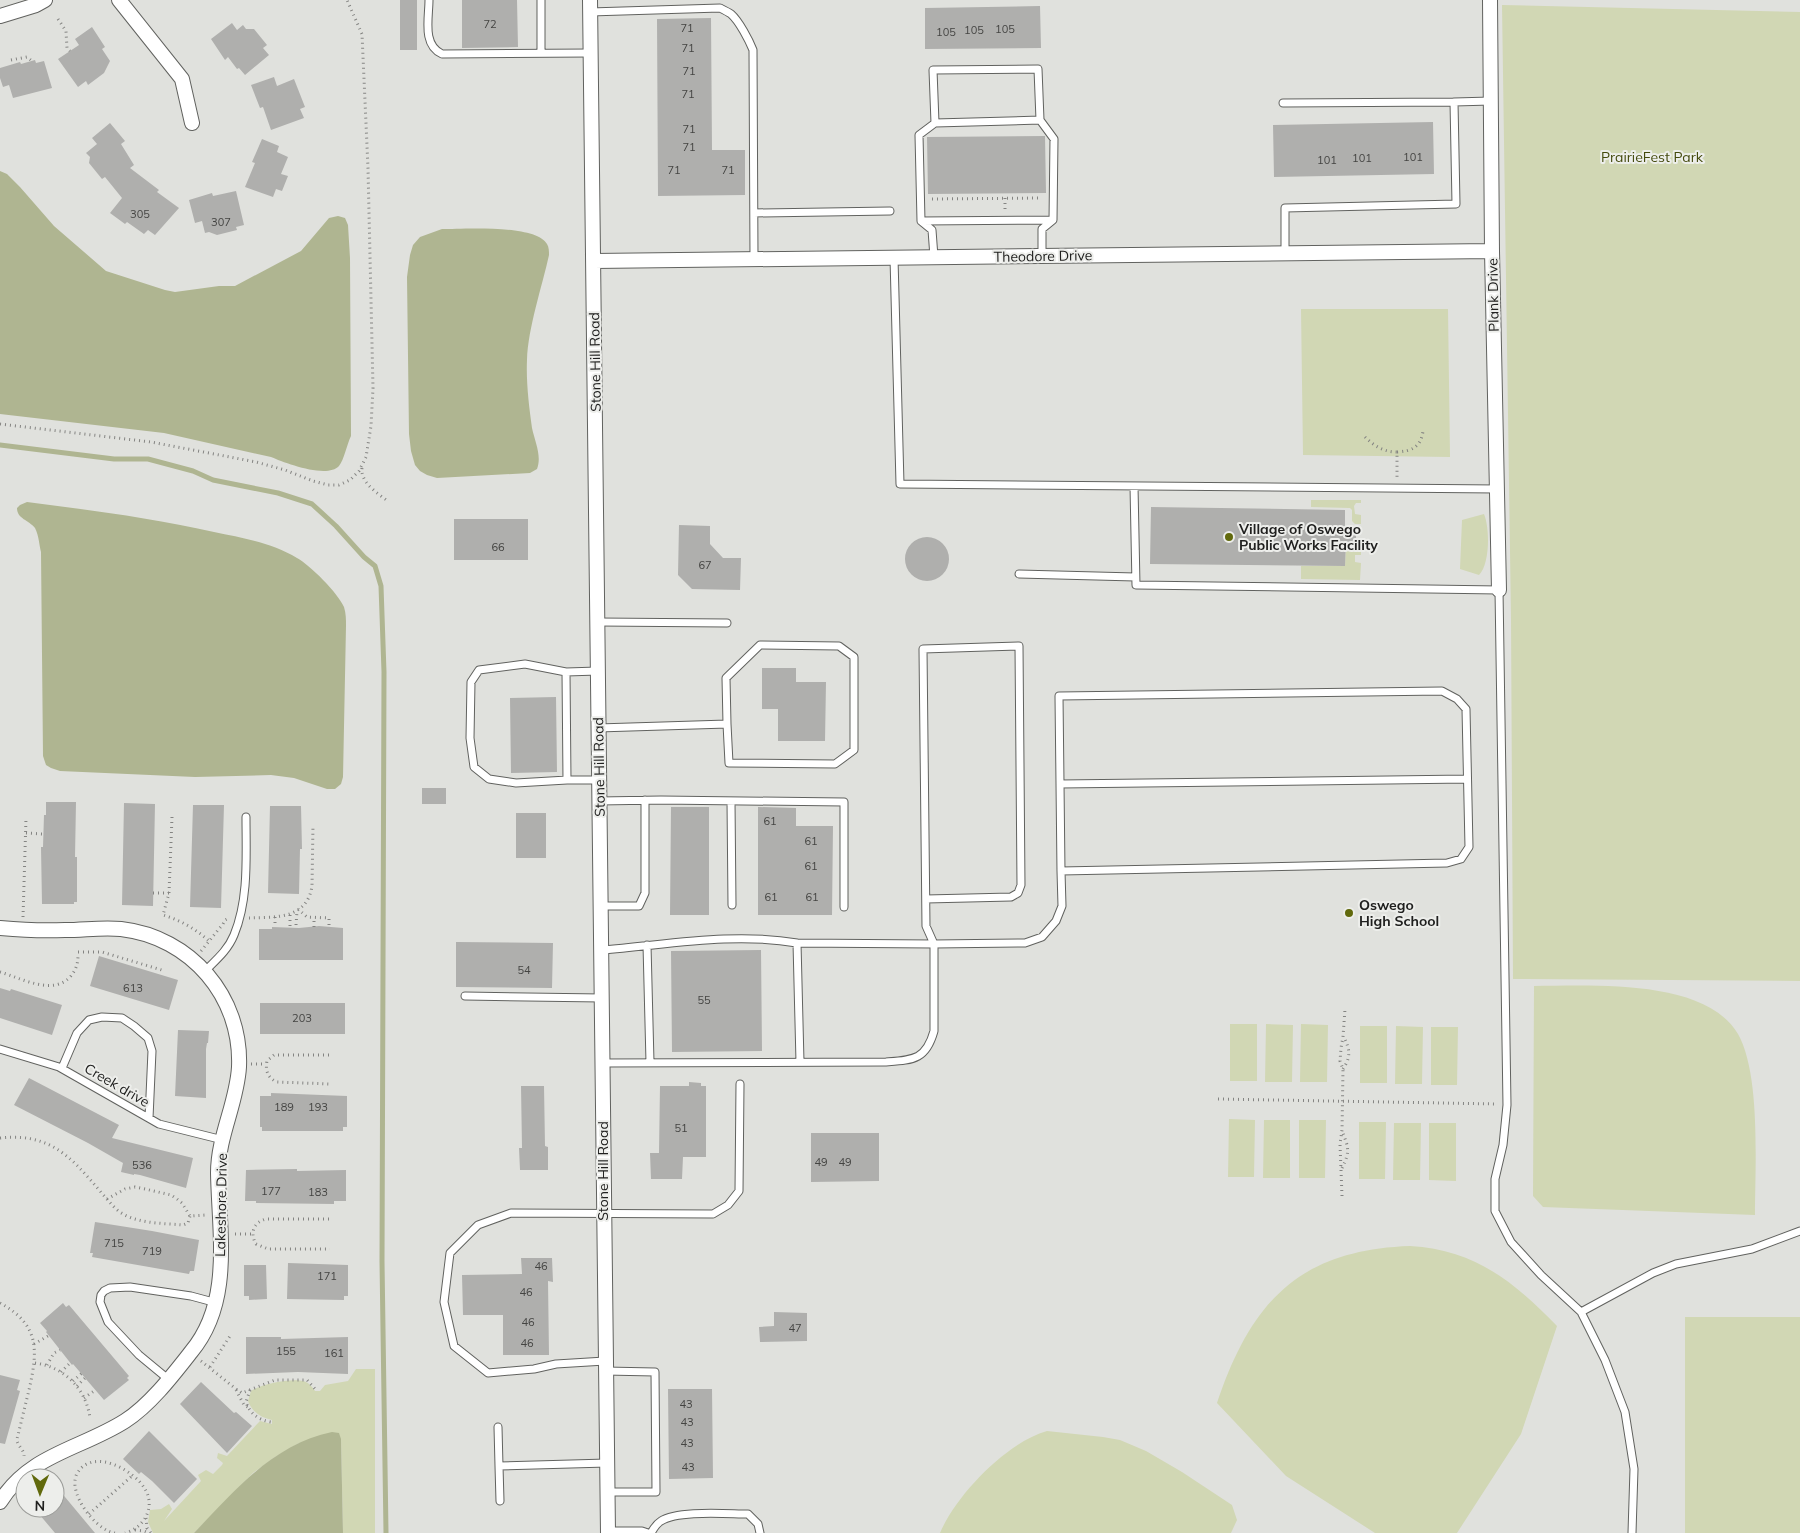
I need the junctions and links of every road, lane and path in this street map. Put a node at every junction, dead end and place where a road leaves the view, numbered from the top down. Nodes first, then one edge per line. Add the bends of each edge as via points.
1 (45, 0) edge
2 (119, 0) edge
3 (347, 0) edge
4 (429, 0) edge
5 (541, 0) edge
6 (1490, 0) edge
7 (590, 6) edge
8 (0, 16) edge
9 (58, 19) dead end
10 (70, 52) dead end
11 (541, 53) junction
12 (591, 53) junction
13 (10, 60) dead end
14 (32, 61) dead end
15 (1491, 101) junction
16 (1454, 102) junction
17 (1283, 103) dead end
18 (1040, 120) junction
19 (192, 123) dead end
20 (935, 123) junction
21 (950, 193) dead end
22 (984, 193) dead end
23 (990, 193) dead end
24 (1023, 193) dead end
25 (1028, 193) dead end
26 (946, 194) dead end
27 (950, 198) junction
28 (984, 198) junction
29 (990, 198) junction
30 (1023, 198) junction
31 (1028, 198) junction
32 (1041, 198) dead end
33 (932, 199) dead end
34 (946, 199) junction
35 (890, 211) dead end
36 (754, 213) junction
37 (1053, 220) junction
38 (921, 221) junction
39 (1492, 251) junction
40 (1285, 254) junction
41 (1042, 256) junction
42 (934, 257) junction
43 (894, 258) junction
44 (754, 259) junction
45 (594, 261) junction
46 (0, 424) edge
47 (1423, 431) dead end
48 (1365, 437) dead end
49 (1397, 452) junction
50 (364, 461) junction
51 (1396, 479) dead end
52 (1134, 486) junction
53 (1496, 489) junction
54 (388, 501) dead end
55 (1020, 574) dead end
56 (1136, 577) junction
57 (1499, 590) junction
58 (598, 622) junction
59 (727, 623) dead end
60 (598, 671) junction
61 (566, 672) junction
62 (727, 724) junction
63 (598, 728) junction
64 (1467, 779) junction
65 (567, 780) junction
66 (598, 780) junction
67 (1060, 784) junction
68 (644, 800) junction
69 (599, 801) junction
70 (731, 801) junction
71 (172, 817) dead end
72 (246, 817) dead end
73 (26, 818) dead end
74 (313, 825) dead end
75 (26, 833) junction
76 (43, 834) dead end
77 (1061, 871) junction
78 (153, 893) dead end
79 (169, 893) junction
80 (926, 899) junction
81 (732, 905) dead end
82 (601, 906) junction
83 (844, 907) dead end
84 (297, 910) junction
85 (290, 915) junction
86 (275, 917) junction
87 (232, 918) dead end
88 (248, 918) dead end
89 (314, 918) junction
90 (23, 922) dead end
91 (296, 926) dead end
92 (275, 927) dead end
93 (314, 927) dead end
94 (329, 927) dead end
95 (0, 928) edge
96 (290, 928) dead end
97 (209, 941) junction
98 (797, 943) junction
99 (934, 944) junction
100 (647, 945) junction
101 (602, 950) junction
102 (200, 952) dead end
103 (165, 971) dead end
104 (205, 971) junction
105 (0, 972) edge
106 (465, 996) dead end
107 (602, 998) junction
108 (1345, 1009) dead end
109 (1344, 1037) junction
110 (0, 1049) edge
111 (329, 1054) dead end
112 (650, 1062) junction
113 (800, 1062) junction
114 (603, 1063) junction
115 (248, 1064) dead end
116 (266, 1064) junction
117 (62, 1068) junction
118 (1343, 1069) junction
119 (330, 1084) dead end
120 (740, 1084) dead end
121 (1218, 1099) dead end
122 (1343, 1102) junction
123 (1498, 1104) dead end
124 (149, 1118) junction
125 (1342, 1130) junction
126 (0, 1138) edge
127 (223, 1140) junction
128 (1342, 1168) junction
129 (1342, 1196) dead end
130 (107, 1199) junction
131 (604, 1213) junction
132 (209, 1215) dead end
133 (190, 1216) junction
134 (329, 1218) dead end
135 (1800, 1231) edge
136 (229, 1234) dead end
137 (253, 1234) junction
138 (330, 1249) dead end
139 (0, 1303) edge
140 (217, 1303) junction
141 (1581, 1312) junction
142 (48, 1336) dead end
143 (230, 1336) dead end
144 (34, 1344) junction
145 (60, 1350) dead end
146 (199, 1359) dead end
147 (35, 1363) junction
148 (70, 1364) dead end
149 (47, 1366) junction
150 (605, 1366) junction
151 (210, 1368) junction
152 (61, 1372) junction
153 (82, 1373) dead end
154 (86, 1378) dead end
155 (168, 1379) junction
156 (73, 1381) junction
157 (77, 1386) junction
158 (236, 1390) junction
159 (250, 1390) junction
160 (316, 1390) dead end
161 (94, 1391) dead end
162 (84, 1398) junction
163 (248, 1407) junction
164 (90, 1418) dead end
165 (271, 1422) dead end
166 (498, 1427) dead end
167 (24, 1452) dead end
168 (607, 1463) junction
169 (499, 1466) junction
170 (132, 1476) junction
171 (607, 1492) junction
172 (500, 1501) dead end
173 (0, 1502) edge
174 (89, 1514) junction
175 (146, 1517) junction
176 (132, 1531) junction
177 (608, 1532) edge
178 (115, 1533) edge
179 (125, 1533) edge
180 (150, 1533) edge
181 (650, 1533) edge
182 (760, 1533) edge
183 (1632, 1533) edge

1 - 8 street
2 - 19 street via 182,79
3 - 50 path via 362,34 364,62 373,388 371,426
4 - 11 lane via 429,39 436,51 449,55
5 - 11 lane
6 - 15 street, Plank Drive
7 - 12 street, Stone Hill Road
7 - 36 lane via 720,8 736,20 752,50
9 - 10 path via 66,31
11 - 12 lane
12 - 45 street, Stone Hill Road
13 - 14 path via 27,57
15 - 16 lane
15 - 39 street, Plank Drive
16 - 17 lane
16 - 40 lane via 1456,204 1285,208
18 - 20 lane
18 - 20 lane via 1038,69 933,70
18 - 37 lane via 1054,139
20 - 38 lane via 919,135
21 - 27 path
22 - 28 path
23 - 29 path
24 - 30 path
25 - 31 path
26 - 34 path
27 - 28 path
27 - 34 path
28 - 29 path
29 - 30 path
30 - 31 path
31 - 32 path
33 - 34 path
35 - 36 lane
36 - 44 lane
37 - 38 lane
37 - 41 lane via 1042,229
38 - 42 lane via 932,230
39 - 40 street, Theodore Drive
39 - 53 street, Plank Drive
40 - 41 street, Theodore Drive
41 - 42 street, Theodore Drive
42 - 43 street, Theodore Drive
43 - 44 street, Theodore Drive
43 - 52 lane via 900,484
44 - 45 street, Theodore Drive
45 - 58 street, Stone Hill Road
46 - 50 path via 151,442 256,462 328,485 350,480 360,471
47 - 49 path via 1415,448
48 - 49 path via 1389,452
49 - 51 path
50 - 54 path via 364,479
52 - 53 lane
52 - 56 lane
53 - 57 street, Plank Drive
55 - 56 lane
56 - 57 lane via 1136,585
57 - 141 lane via 1507,1105 1495,1179 1495,1211 1511,1242
58 - 59 lane
58 - 60 street, Stone Hill Road
60 - 61 lane
60 - 63 street, Stone Hill Road
61 - 65 lane
61 - 65 lane via 525,664 479,670 471,682 470,738 474,767 489,779 516,782
62 - 62 lane via 729,763 835,764 854,750 854,657 840,646 760,645 726,678
62 - 63 lane
63 - 66 street, Stone Hill Road
64 - 67 lane
64 - 67 lane via 1466,709 1457,699 1442,691 1059,696
64 - 77 lane via 1468,847 1461,859 1447,863
65 - 66 lane
66 - 69 street, Stone Hill Road
67 - 77 lane
68 - 69 lane
68 - 70 lane
68 - 82 lane via 645,893 639,906
69 - 82 street, Stone Hill Road
70 - 81 lane
70 - 83 lane via 844,802
71 - 79 path
72 - 104 lane via 245,888 239,918 234,936 224,952
73 - 75 path
74 - 84 path via 311,892
75 - 76 path
75 - 90 path
77 - 99 lane via 1062,906 1056,921 1042,937 1025,942
78 - 79 path
79 - 97 path via 163,915
80 - 80 lane via 923,649 1019,646 1021,885 1018,893 1011,897
80 - 99 lane via 926,926
82 - 101 street, Stone Hill Road
84 - 85 path
84 - 89 path
84 - 91 path
85 - 86 path
85 - 96 path
86 - 88 path
86 - 92 path
87 - 97 path via 225,920
89 - 93 path
89 - 94 path via 329,918
95 - 104 street, Lakeshore Drive via 142,932 163,940
97 - 102 path
98 - 99 lane
98 - 100 lane via 771,939 688,940
98 - 113 lane
99 - 113 lane via 934,1031 930,1045 922,1054 912,1060 886,1062
100 - 101 lane
100 - 112 lane
101 - 107 street, Stone Hill Road
103 - 105 path via 102,952 78,953 78,964 73,974 57,985 47,986
104 - 127 street, Lakeshore Drive via 228,1008 238,1050 238,1079
106 - 107 lane
107 - 114 street, Stone Hill Road
108 - 109 path
109 - 118 path via 1340,1061
109 - 118 path via 1349,1048 1349,1061
110 - 117 lane, Creek drive
111 - 116 path via 274,1055
112 - 113 lane
112 - 114 lane
114 - 131 street, Stone Hill Road
115 - 116 path
116 - 119 path via 270,1078 277,1082
117 - 124 lane, Creek drive
117 - 124 lane via 77,1033 89,1020 122,1018 148,1038 152,1051
118 - 122 path
120 - 131 lane via 739,1191 728,1205 713,1214
121 - 122 path
122 - 123 path
122 - 125 path
124 - 127 lane, Creek drive via 160,1124
125 - 128 path
125 - 128 path via 1348,1146 1348,1156
126 - 130 path via 27,1137 59,1150 83,1170
127 - 140 street, Lakeshore Drive via 218,1168 220,1288
128 - 129 path
130 - 133 path via 122,1214 144,1221 183,1225 188,1223
130 - 133 path via 125,1189 140,1188 171,1195 182,1203
131 - 150 street, Stone Hill Road
131 - 150 lane via 511,1213 478,1225 450,1253 444,1302 454,1346 488,1373 556,1364
132 - 133 path
134 - 137 path via 261,1220
135 - 141 lane via 1752,1249 1676,1264 1652,1273
136 - 137 path
137 - 138 path via 256,1244 268,1249
139 - 144 path via 23,1321 32,1334
140 - 155 street, Lakeshore Drive via 198,1343
140 - 155 lane via 130,1287 110,1288 101,1295 100,1302 108,1322 139,1355
141 - 183 lane via 1605,1360 1624,1412 1634,1469
142 - 144 path
143 - 151 path
144 - 147 path
145 - 149 path
146 - 151 path
147 - 149 path
147 - 167 path via 17,1439
148 - 152 path
149 - 152 path
150 - 168 street, Stone Hill Road
150 - 171 lane via 655,1372 656,1492
151 - 158 path
152 - 156 path
153 - 156 path
154 - 157 path
155 - 173 street, Lakeshore Drive via 144,1406 126,1420 58,1452 28,1471
156 - 157 path
157 - 162 path
158 - 159 path
158 - 163 path
159 - 160 path via 275,1380 303,1380 310,1382
159 - 163 path via 246,1399
161 - 162 path
162 - 164 path
163 - 165 path via 255,1416
166 - 169 lane
168 - 169 lane
168 - 171 street, Stone Hill Road
169 - 172 lane
170 - 174 path
170 - 174 path via 107,1462 86,1464 76,1475 74,1486
170 - 175 path via 148,1495
171 - 177 street, Stone Hill Road
174 - 178 path via 103,1529
175 - 176 path
175 - 180 path
176 - 179 path
176 - 180 path
177 - 181 lane
181 - 182 lane via 663,1520 679,1515 716,1514 748,1514 758,1524

